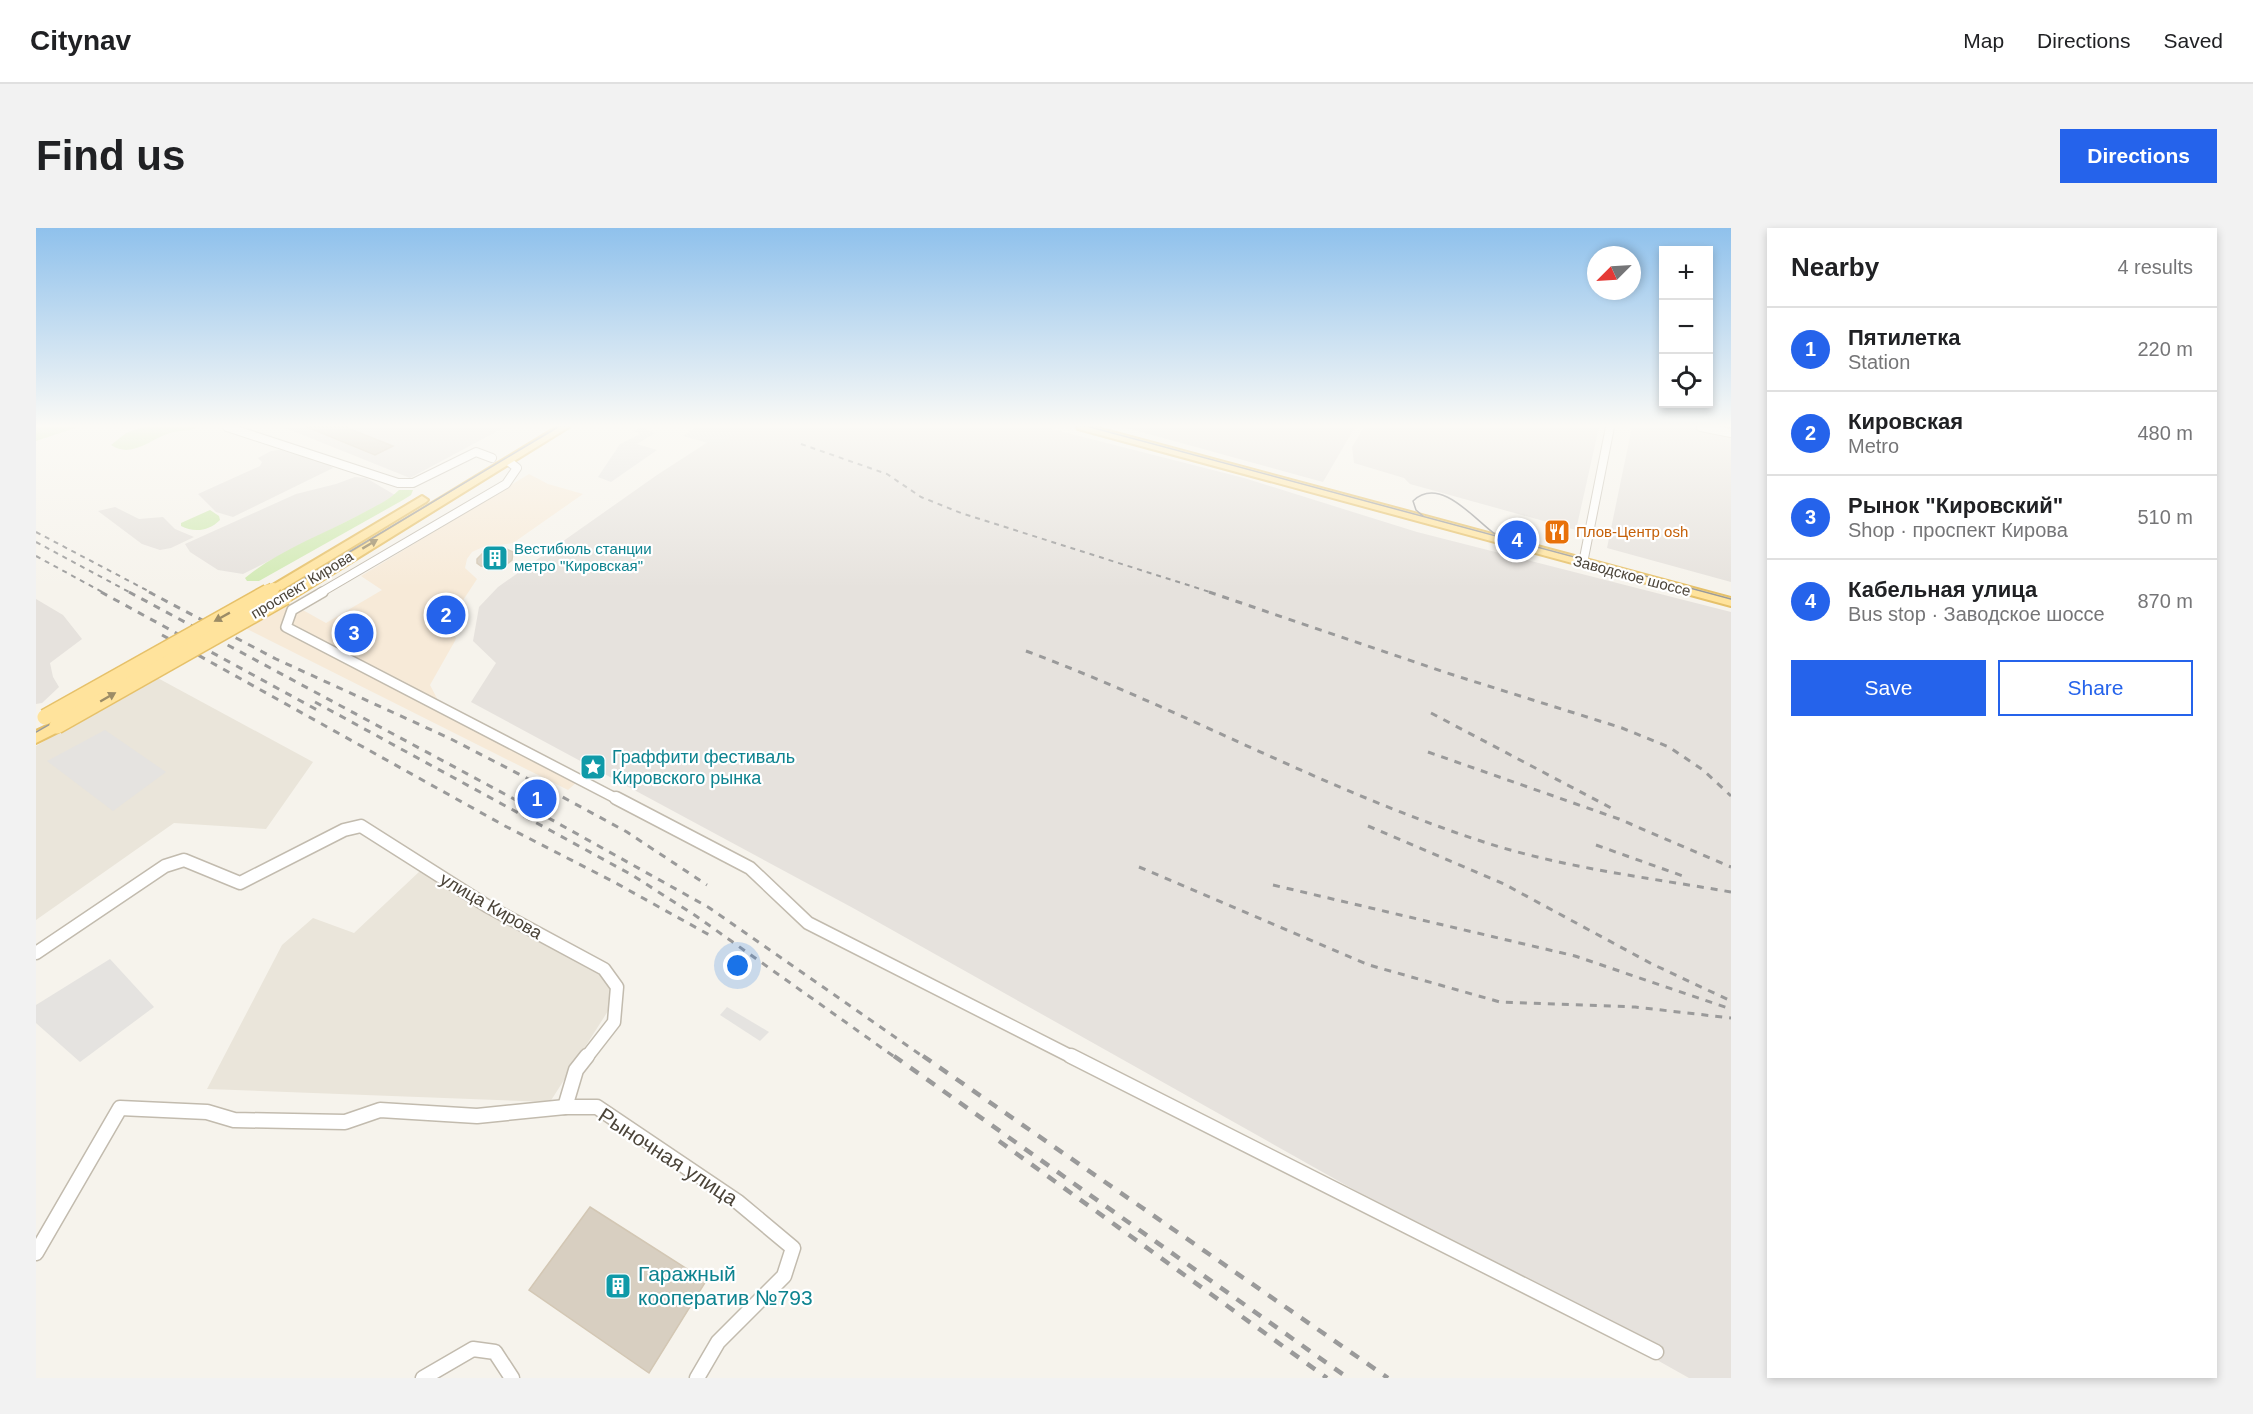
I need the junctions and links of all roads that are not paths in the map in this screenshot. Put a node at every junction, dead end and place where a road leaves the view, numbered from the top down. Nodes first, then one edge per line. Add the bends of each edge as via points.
1 (392, 481) edge
2 (418, 481) edge
3 (456, 481) edge
4 (474, 481) edge
5 (508, 481) edge
6 (1286, 481) edge
7 (1299, 481) edge
8 (1599, 481) edge
9 (1583, 559) junction
10 (279, 593) junction
11 (1731, 594) edge
12 (1731, 603) edge
13 (46, 722) edge
14 (36, 738) edge
15 (36, 953) edge
16 (565, 1107) junction
17 (36, 1253) edge
18 (1656, 1352) dead end
19 (423, 1378) edge
20 (512, 1378) edge
21 (697, 1378) edge

1 - 2 street
3 - 10 main road, проспект Кирова
10 -> 4 main road, проспект Кирова
5 - 18 street via 292,610 286,627 750,868 808,923
6 - 9 main road, Заводское шоссе
7 - 9 main road, Заводское шоссе
8 - 9 street
9 - 11 main road, Заводское шоссе
9 - 12 main road, Заводское шоссе
10 - 13 main road, проспект Кирова, bridge
13 - 14 main road, проспект Кирова
15 - 16 street, улица Кирова via 165,866 184,860 240,883 344,830 361,826 487,906 604,969 617,987 614,1022 576,1070
16 - 17 street, Рыночная улица via 477,1116 380,1110 345,1122 234,1120 207,1112 120,1108
16 - 21 street, Рыночная улица via 597,1107 738,1202 793,1248 784,1276 718,1342
19 - 20 street via 473,1349 495,1352

